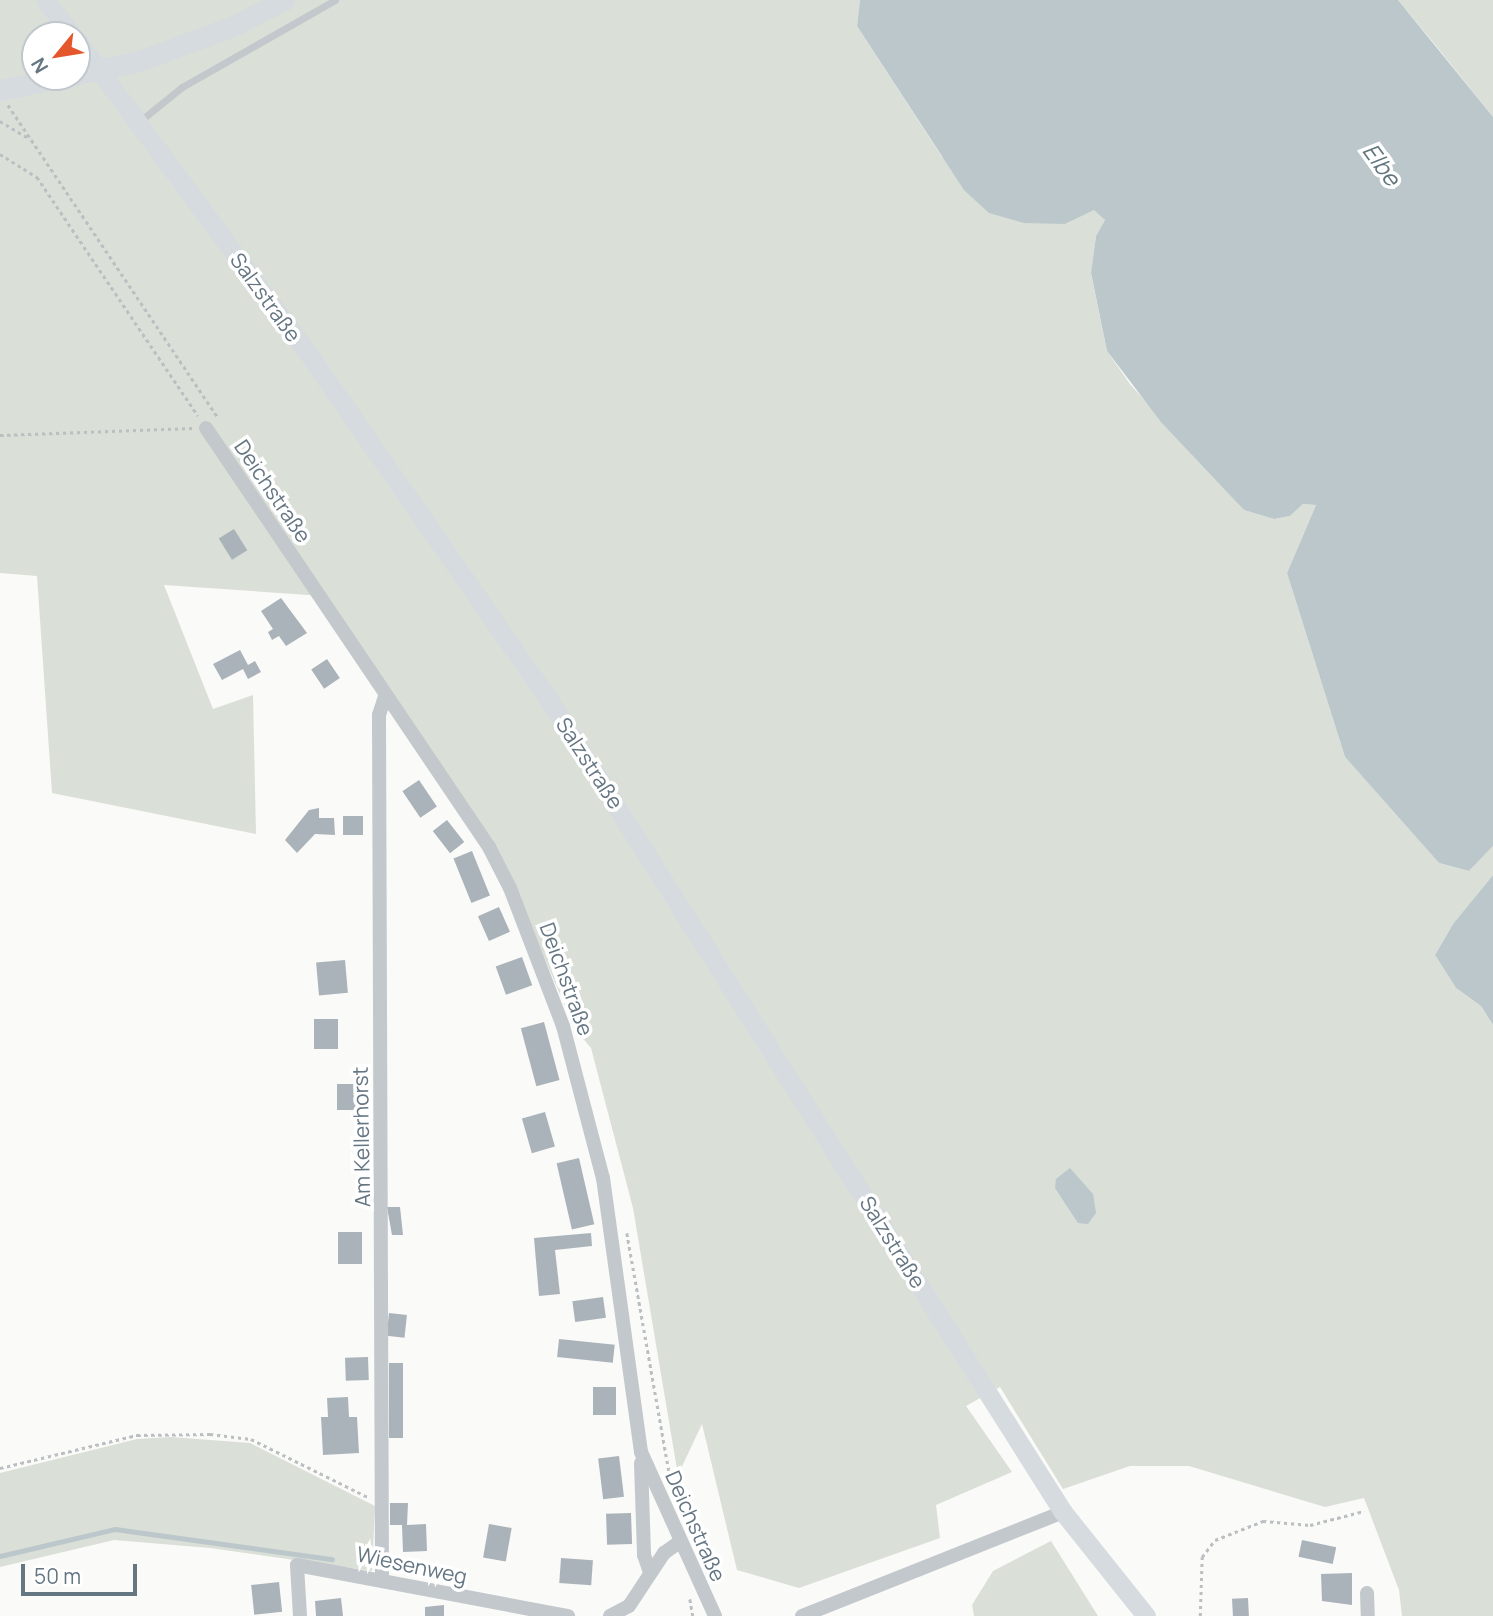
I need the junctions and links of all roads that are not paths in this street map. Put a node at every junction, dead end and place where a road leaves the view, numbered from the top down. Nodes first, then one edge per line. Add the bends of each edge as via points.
1 (44, 0) edge
2 (284, 0) edge
3 (335, 0) edge
4 (61, 21) edge
5 (91, 59) edge
6 (3, 96) edge
7 (138, 122) junction
8 (206, 428) road end
9 (384, 696) junction
10 (641, 1452) junction
11 (1063, 1512) junction
12 (680, 1542) junction
13 (650, 1572) junction
14 (382, 1579) junction
15 (1367, 1594) dead end
16 (487, 1609) edge
17 (300, 1616) edge
18 (568, 1616) edge
19 (610, 1616) edge
20 (715, 1616) edge
21 (802, 1616) edge
22 (1146, 1616) edge
23 (1368, 1616) edge

1 - 4 street
2 - 6 main road via 230,27 136,62
3 - 7 lane via 182,87
5 - 7 street, Salzstraße
7 - 11 street, Salzstraße via 314,362 547,697
8 - 9 street, Deichstraße
9 - 10 street, Deichstraße via 489,847 510,888 562,1026 603,1178
9 - 14 street, Am Kellerhorst via 379,715
10 - 12 street, Deichstraße
10 - 13 street via 644,1555
11 - 21 street
11 - 22 street, Salzstraße
12 - 13 street via 664,1553
12 - 20 street, Deichstraße
13 - 19 street via 629,1606
14 - 16 street, Wiesenweg
14 - 17 street, Wiesenweg via 297,1565
15 - 23 street
16 - 18 street, Wiesenweg

